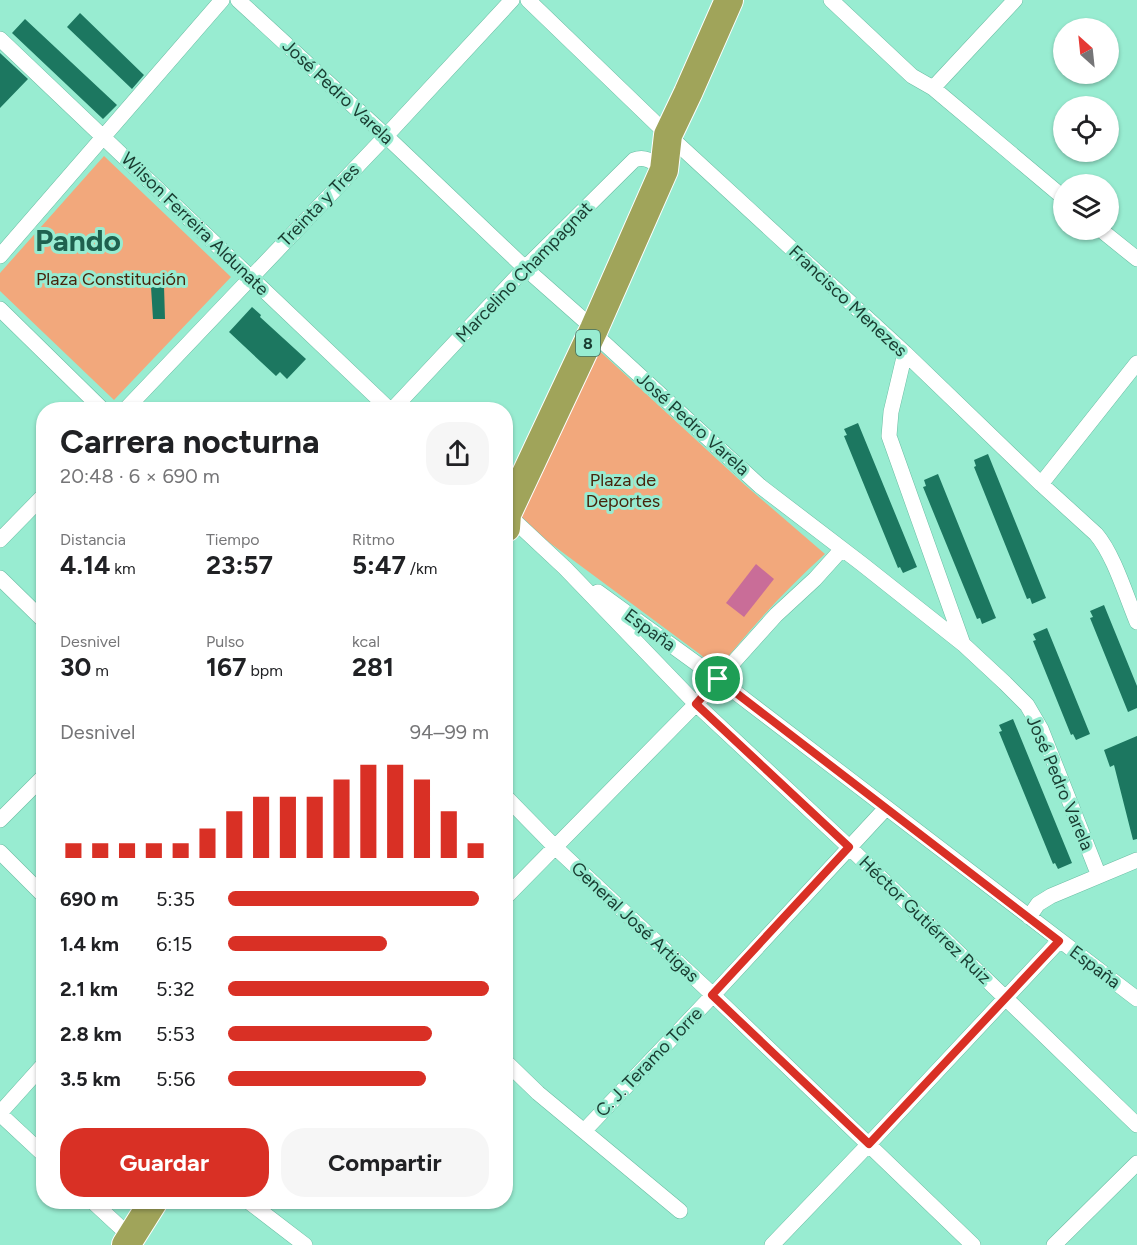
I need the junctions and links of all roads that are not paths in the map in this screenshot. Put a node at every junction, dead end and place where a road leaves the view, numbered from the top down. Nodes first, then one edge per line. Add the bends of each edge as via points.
1 (222, 0) edge
2 (237, 0) edge
3 (512, 0) edge
4 (528, 0) edge
5 (729, 0) edge
6 (831, 0) edge
7 (1015, 0) edge
8 (0, 39) edge
9 (933, 88) junction
10 (668, 135) junction
11 (103, 136) junction
12 (386, 136) junction
13 (664, 170) junction
14 (1053, 189) edge
15 (1113, 240) edge
16 (0, 256) edge
17 (1137, 259) edge
18 (525, 268) junction
19 (250, 278) junction
20 (0, 309) edge
21 (594, 329) junction
22 (905, 353) junction
23 (1137, 363) edge
24 (95, 402) edge
25 (133, 402) edge
26 (382, 402) edge
27 (399, 402) edge
28 (1041, 484) junction
29 (36, 503) edge
30 (513, 503) edge
31 (513, 524) edge
32 (0, 540) edge
33 (842, 549) junction
34 (564, 568) junction
35 (0, 578) edge
36 (36, 613) edge
37 (1137, 622) edge
38 (963, 645) junction
39 (718, 679) junction
40 (696, 704) junction
41 (36, 784) edge
42 (513, 804) edge
43 (886, 808) junction
44 (0, 820) edge
45 (555, 847) junction
46 (849, 847) junction
47 (0, 852) edge
48 (1137, 860) edge
49 (1099, 876) junction
50 (36, 888) edge
51 (513, 890) edge
52 (1029, 917) junction
53 (1059, 941) junction
54 (712, 995) junction
55 (1005, 998) junction
56 (1137, 999) edge
57 (513, 1069) edge
58 (36, 1073) edge
59 (0, 1114) edge
60 (1137, 1125) edge
61 (584, 1131) junction
62 (869, 1144) junction
63 (36, 1148) edge
64 (1137, 1162) edge
65 (100, 1209) edge
66 (150, 1209) edge
67 (167, 1209) edge
68 (258, 1209) edge
69 (680, 1211) dead end
70 (136, 1243) edge
71 (305, 1245) edge
72 (772, 1245) edge
73 (973, 1245) edge
74 (1054, 1245) edge

1 - 11 street
2 - 12 street, José Pedro Varela
3 - 12 street, Treinta y Tres
4 - 10 street, Francisco Menezes
5 - 10 highway, 8
6 - 9 street via 912,76
7 - 9 street
8 - 11 street, Wilson Ferreira Aldunate
9 - 14 street
10 - 13 highway, 8
10 - 22 street, Francisco Menezes
11 - 16 street
11 - 19 street, Wilson Ferreira Aldunate
12 - 18 street, José Pedro Varela
12 - 19 street, Treinta y Tres
13 - 18 street, Marcelino Champagnat via 645,158 634,160
13 - 21 highway, 8
15 - 17 street
18 - 21 street, José Pedro Varela
18 - 27 street, Marcelino Champagnat
19 - 25 street, Treinta y Tres
19 - 26 street, Wilson Ferreira Aldunate
20 - 24 street
21 - 30 highway, 8
21 - 33 street, José Pedro Varela via 602,341 760,486
22 - 28 street, Francisco Menezes
22 - 38 street via 889,436
23 - 28 street
28 - 37 street, Francisco Menezes via 1103,543
29 - 32 street
31 - 34 street, Héctor Gutiérrez Ruiz
33 - 38 street, José Pedro Varela
33 - 39 street
34 - 39 street, España
34 - 40 street, Héctor Gutiérrez Ruiz
35 - 36 street
38 - 49 street, José Pedro Varela via 1027,705 1041,729
39 - 40 street
39 - 43 street, España
40 - 45 street
40 - 46 street, Héctor Gutiérrez Ruiz
41 - 44 street
42 - 45 street, General José Artigas
43 - 46 street, C. J. Teramo Torre
43 - 52 street, España
45 - 51 street
45 - 54 street, General José Artigas
46 - 54 street, C. J. Teramo Torre
46 - 55 street, Héctor Gutiérrez Ruiz
47 - 50 street
48 - 49 street
49 - 52 street via 1051,896 1038,904
52 - 53 street, España
53 - 55 street
53 - 56 street, España
54 - 61 street, C. J. Teramo Torre
54 - 62 street, General José Artigas
55 - 60 street, Héctor Gutiérrez Ruiz
55 - 62 street
57 - 61 street
58 - 59 street
59 - 63 street
61 - 69 street
62 - 72 street
62 - 73 street, General José Artigas
64 - 74 street
65 - 70 street
66 - 70 highway
67 - 70 highway
68 - 71 street

